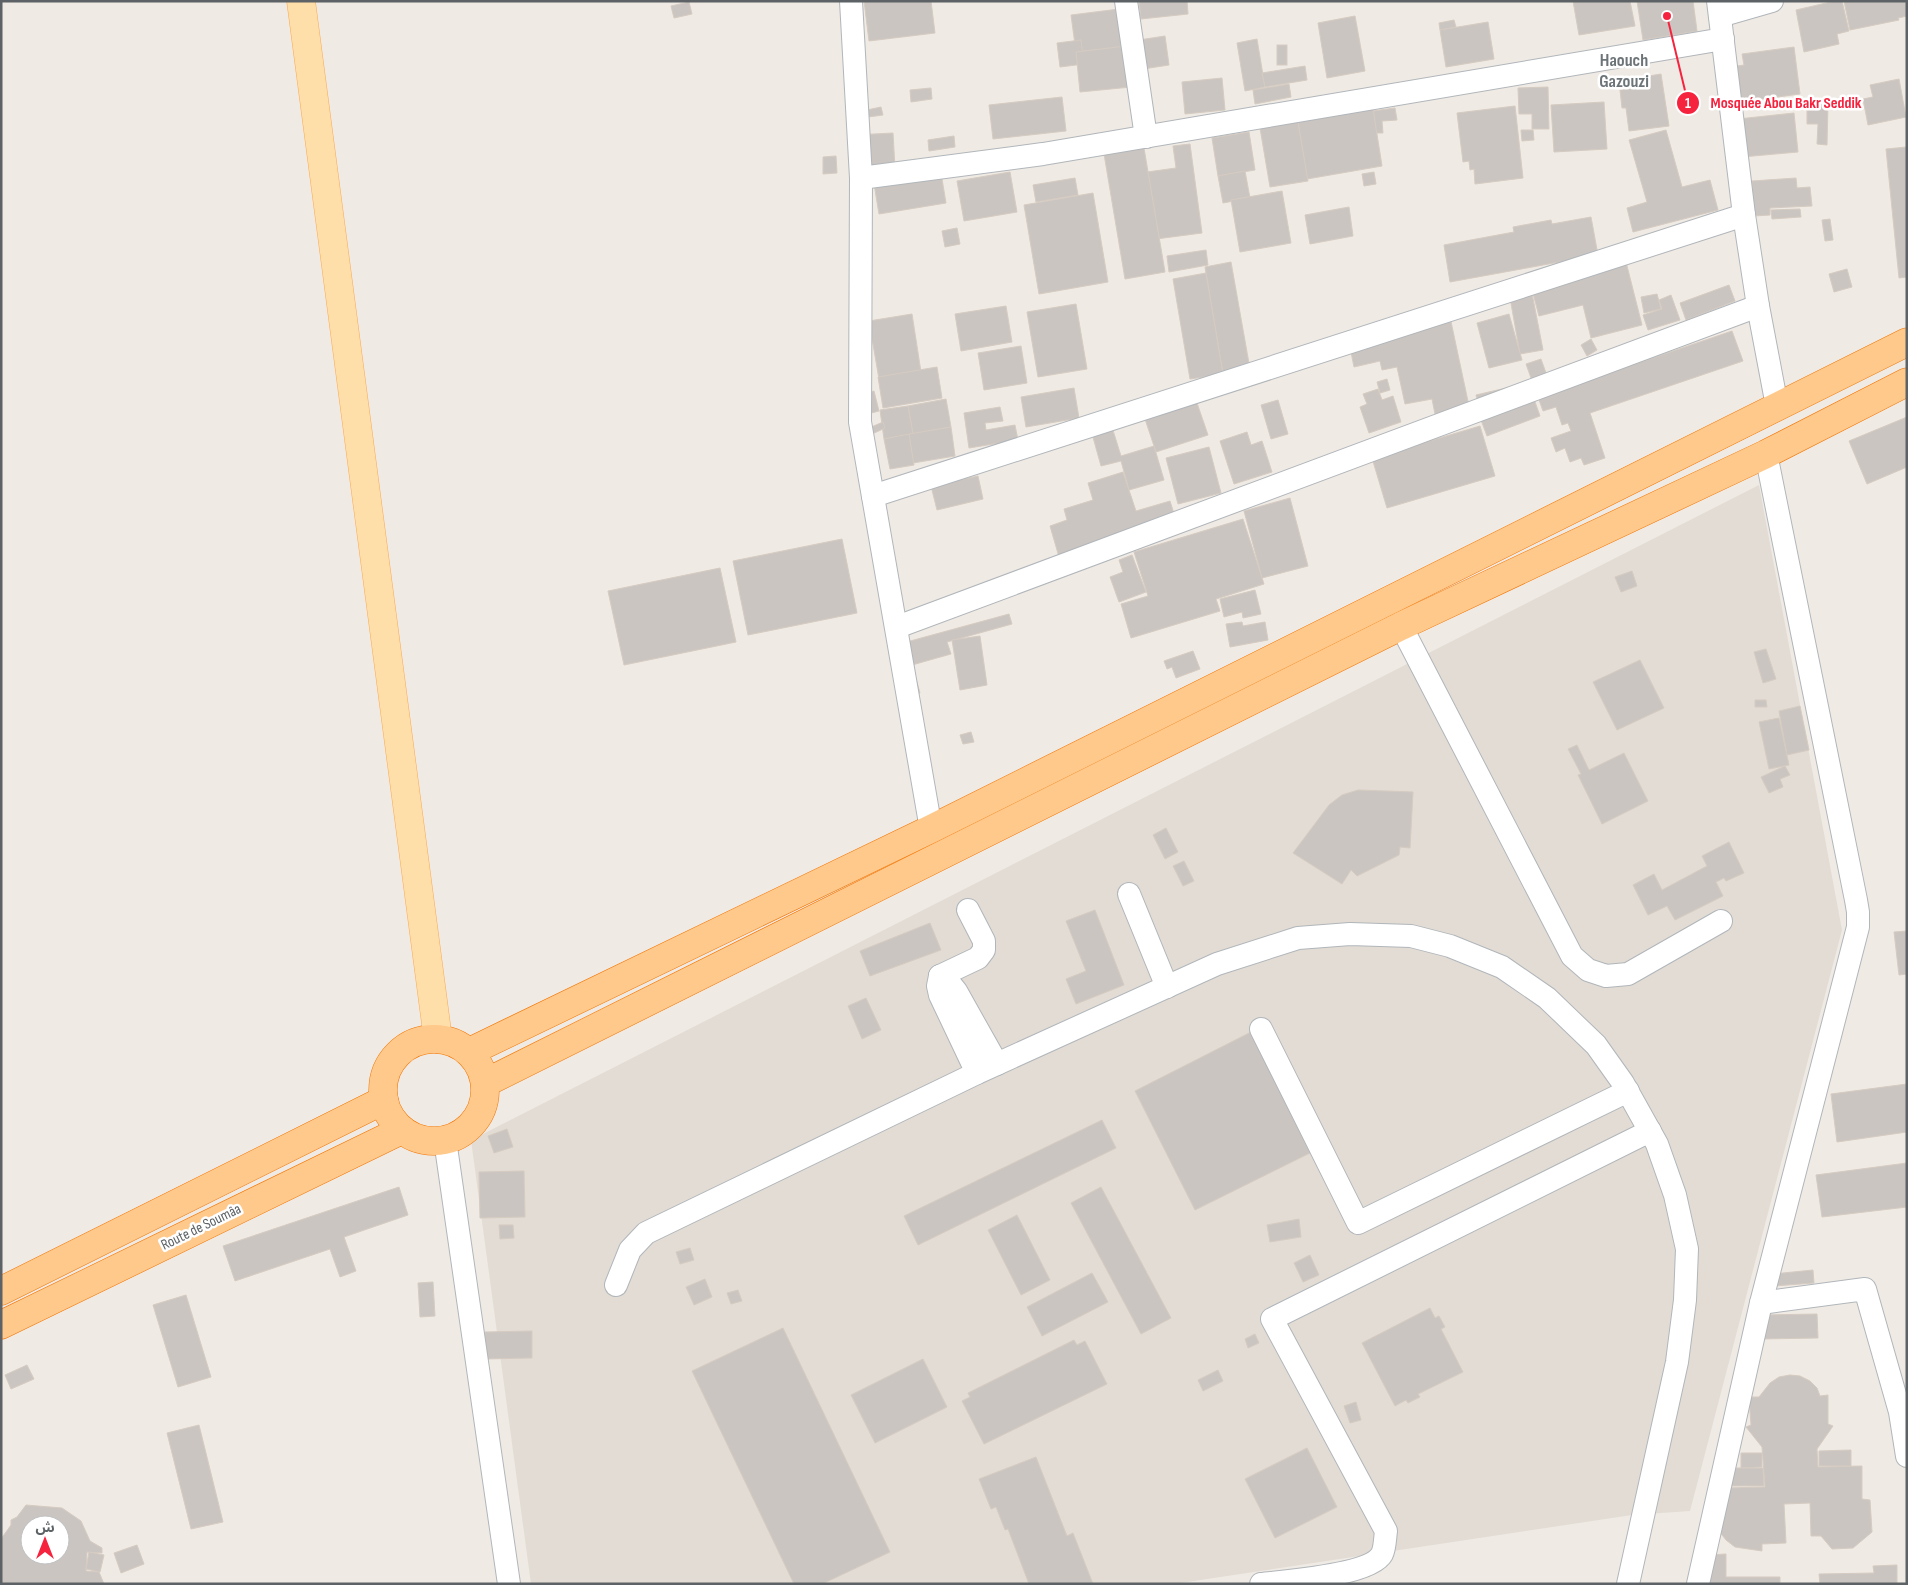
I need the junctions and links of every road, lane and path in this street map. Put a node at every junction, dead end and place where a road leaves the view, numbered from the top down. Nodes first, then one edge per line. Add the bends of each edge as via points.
1 (300, 1) edge
2 (851, 1) edge
3 (1126, 1) edge
4 (1772, 1) edge
5 (1719, 9) edge
6 (1723, 39) junction
7 (1146, 136) junction
8 (860, 178) junction
9 (1744, 215) junction
10 (1758, 306) junction
11 (1907, 342) edge
12 (1907, 382) edge
13 (1777, 406) junction
14 (1766, 454) junction
15 (874, 496) junction
16 (1401, 626) junction
17 (897, 627) junction
18 (931, 829) junction
19 (1129, 894) dead end
20 (968, 910) dead end
21 (1721, 921) dead end
22 (1167, 987) junction
23 (1261, 1029) dead end
24 (438, 1039) junction
25 (469, 1052) junction
26 (987, 1068) junction
27 (485, 1083) junction
28 (1628, 1091) junction
29 (384, 1100) junction
30 (402, 1130) junction
31 (1650, 1132) junction
32 (445, 1140) junction
33 (616, 1285) dead end
34 (1, 1291) edge
35 (1761, 1303) junction
36 (1, 1325) edge
37 (1907, 1456) edge
38 (509, 1584) edge
39 (1261, 1584) edge
40 (1628, 1584) edge
41 (1698, 1584) edge

1 - 24 main road
2 - 8 street
3 - 7 street
4 - 5 street
5 - 6 street
6 - 7 street
6 - 9 street
7 - 8 street via 1043,154
8 - 15 street via 860,422
9 - 10 street
9 - 15 street
10 - 13 street
10 - 17 street
11 - 13 highway
12 - 14 highway
13 - 18 highway
14 - 16 highway
14 - 35 street via 1858,912 1858,927
15 - 17 street
16 - 21 street via 1572,956 1588,970 1606,976 1628,974
16 - 27 highway
17 - 18 street
18 - 25 highway
19 - 22 street
20 - 26 street via 984,941 984,950 978,958 940,976 938,986 940,995
22 - 26 street
22 - 28 street via 1217,964 1298,938 1350,934 1411,936 1450,946 1502,968 1547,998 1596,1045
23 - 28 street via 1358,1223
24 - 25 highway via 450,1040
24 - 29 highway via 415,1042 396,1056 384,1077
25 - 27 highway via 477,1061
26 - 33 street via 646,1233 630,1250
27 - 32 highway via 484,1104 473,1124
28 - 31 street
29 - 30 highway via 390,1116
29 - 34 highway
30 - 32 highway via 422,1140
30 - 36 highway, Route de Soumâa
31 - 39 street via 1272,1319 1386,1531 1382,1554 1370,1566 1337,1574
31 - 40 street via 1657,1144 1679,1213 1686,1249 1685,1300 1677,1362
32 - 38 street
35 - 37 street via 1865,1289 1900,1412
35 - 41 street

